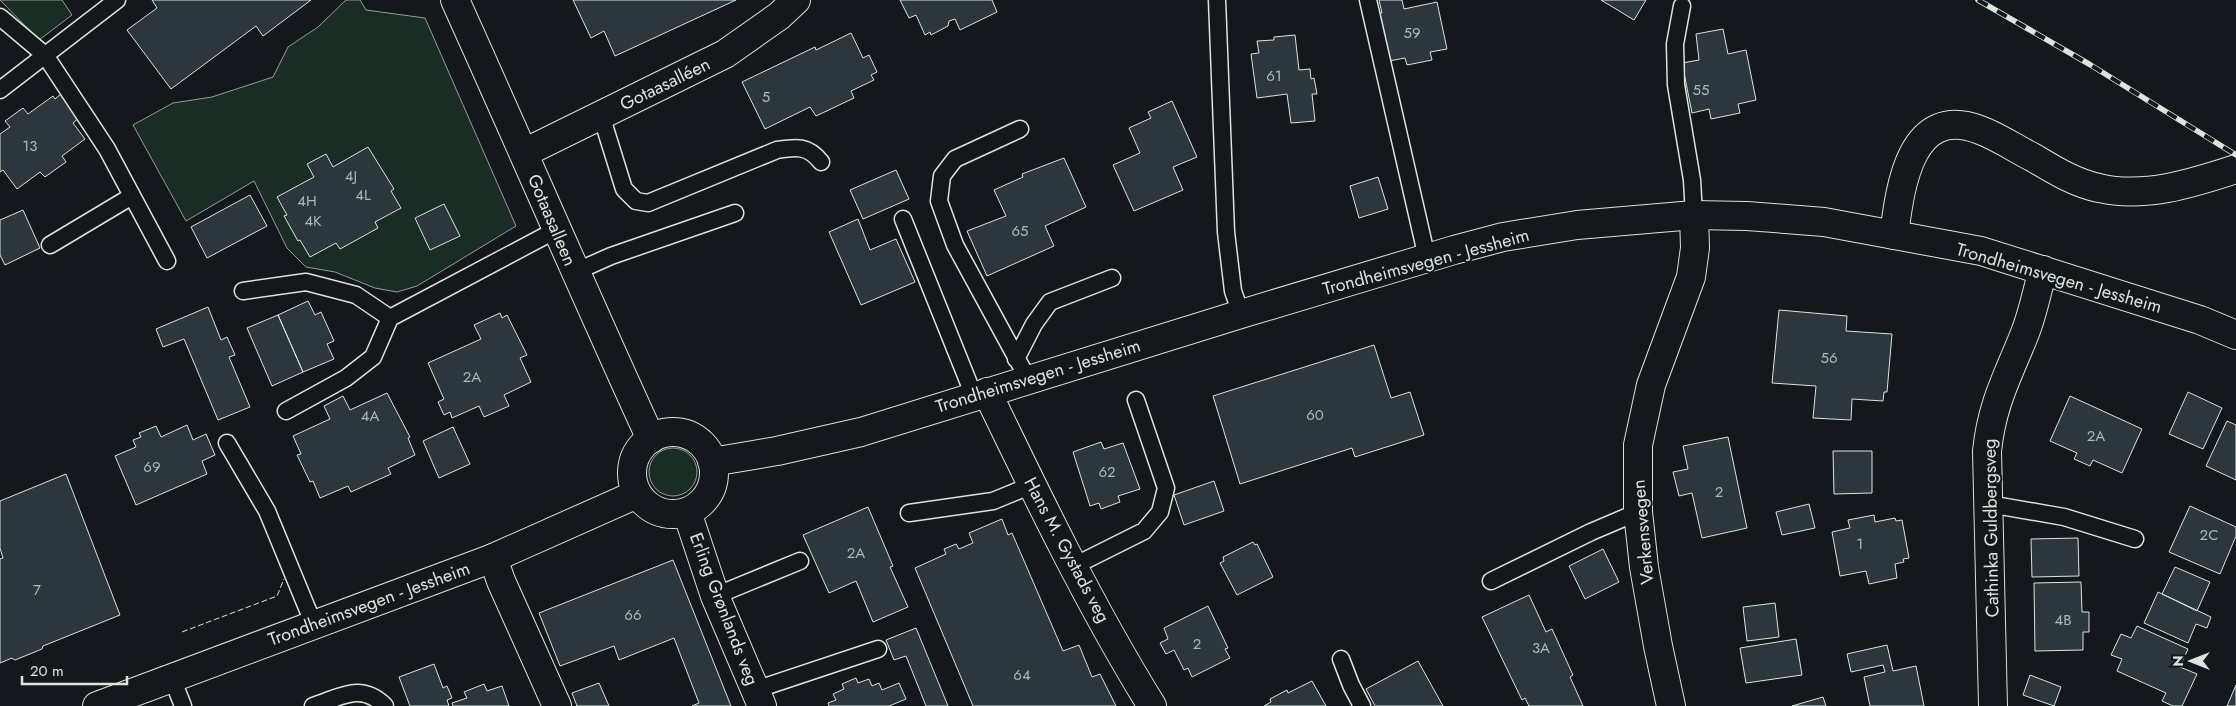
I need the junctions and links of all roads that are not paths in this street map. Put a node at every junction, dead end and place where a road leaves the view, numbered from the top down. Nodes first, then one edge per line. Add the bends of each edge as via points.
1 (116, 0) edge
2 (455, 0) edge
3 (796, 0) edge
4 (1217, 0) edge
5 (1368, 0) edge
6 (1682, 6) dead end
7 (0, 17) edge
8 (44, 55) junction
9 (0, 90) edge
10 (601, 115) junction
11 (1020, 129) dead end
12 (524, 153) junction
13 (821, 162) dead end
14 (2236, 168) edge
15 (132, 196) junction
16 (735, 213) dead end
17 (1694, 215) junction
18 (903, 219) dead end
19 (556, 230) junction
20 (1894, 235) junction
21 (50, 245) dead end
22 (1427, 258) junction
23 (167, 261) dead end
24 (2043, 270) junction
25 (575, 272) junction
26 (1112, 278) dead end
27 (243, 291) dead end
28 (1241, 314) junction
29 (390, 318) junction
30 (2236, 335) edge
31 (1022, 369) junction
32 (981, 394) junction
33 (1136, 400) dead end
34 (286, 411) dead end
35 (651, 439) junction
36 (227, 443) dead end
37 (712, 462) junction
38 (1032, 485) junction
39 (637, 494) junction
40 (1988, 504) junction
41 (687, 512) junction
42 (909, 512) dead end
43 (1638, 512) junction
44 (2135, 539) dead end
45 (493, 558) junction
46 (800, 561) dead end
47 (1074, 566) junction
48 (1491, 580) dead end
49 (715, 596) junction
50 (314, 625) junction
51 (878, 649) dead end
52 (1341, 659) dead end
53 (172, 678) junction
54 (758, 698) edge
55 (97, 706) edge
56 (183, 706) edge
57 (313, 706) edge
58 (385, 706) edge
59 (557, 706) edge
60 (1152, 706) edge
61 (1362, 706) edge
62 (1671, 706) edge
63 (1993, 706) edge

1 - 8 lane
2 - 12 street, Gotaasalleen
3 - 10 street, Gotaasalléen via 725,54
4 - 28 lane via 1226,232 1232,292
5 - 22 lane
6 - 17 lane via 1675,44 1676,85 1692,180
7 - 8 lane
8 - 9 lane
8 - 15 lane via 108,149
10 - 12 street, Gotaasalléen
10 - 13 lane via 624,189 636,201 648,203 777,150 796,147 814,152
11 - 31 lane via 954,159 942,176 939,201 954,245
12 - 19 street, Gotaasalleen
14 - 20 street via 2197,182 2157,190 2116,191 2064,175 1980,130 1953,125 1942,127 1917,145 1910,160 1900,189
15 - 21 lane
15 - 23 lane
16 - 25 lane via 611,256
17 - 20 street, Trondheimsvegen - Jessheim via 1824,222
17 - 22 street, Trondheimsvegen - Jessheim via 1577,225 1503,237
17 - 43 street, Verkensvegen via 1695,248 1691,276 1651,385 1638,444
18 - 32 lane
19 - 25 street, Gotaasalleen
19 - 29 lane
20 - 24 street, Trondheimsvegen - Jessheim via 1982,251
22 - 28 street, Trondheimsvegen - Jessheim
24 - 30 street, Trondheimsvegen - Jessheim via 2200,320
24 - 40 street, Cathinka Guldbergsveg via 2026,331 1997,398 1990,425
25 - 35 street, Gotaasalleen
26 - 31 lane via 1050,302 1034,324
27 - 29 lane via 306,282 356,295
28 - 31 street, Trondheimsvegen - Jessheim
29 - 34 lane via 373,357 346,378
31 - 32 street, Trondheimsvegen - Jessheim
32 - 37 street, Trondheimsvegen - Jessheim via 861,432
32 - 38 street, Hans M. Gystads veg
33 - 47 lane via 1166,488 1160,512 1144,531
35 - 37 street via 668,433 688,435 703,446
35 - 39 street via 635,458 632,470
36 - 50 lane via 267,511
37 - 41 street via 712,486 698,506
38 - 42 lane via 993,501
38 - 47 street, Hans M. Gystads veg
39 - 41 street via 644,503 664,514
39 - 45 street, Trondheimsvegen - Jessheim
40 - 44 lane via 2064,517
40 - 63 street, Cathinka Guldbergsveg
41 - 49 street, Erling Grønlands veg
43 - 48 lane
43 - 62 street, Verkensvegen via 1644,567
45 - 50 street, Trondheimsvegen - Jessheim
45 - 59 street
46 - 49 lane
47 - 60 street, Hans M. Gystads veg
49 - 54 street, Erling Grønlands veg
50 - 53 street, Trondheimsvegen - Jessheim
51 - 54 lane
52 - 61 lane
53 - 55 street, Trondheimsvegen - Jessheim
53 - 56 lane
57 - 58 lane via 357,691 376,697

